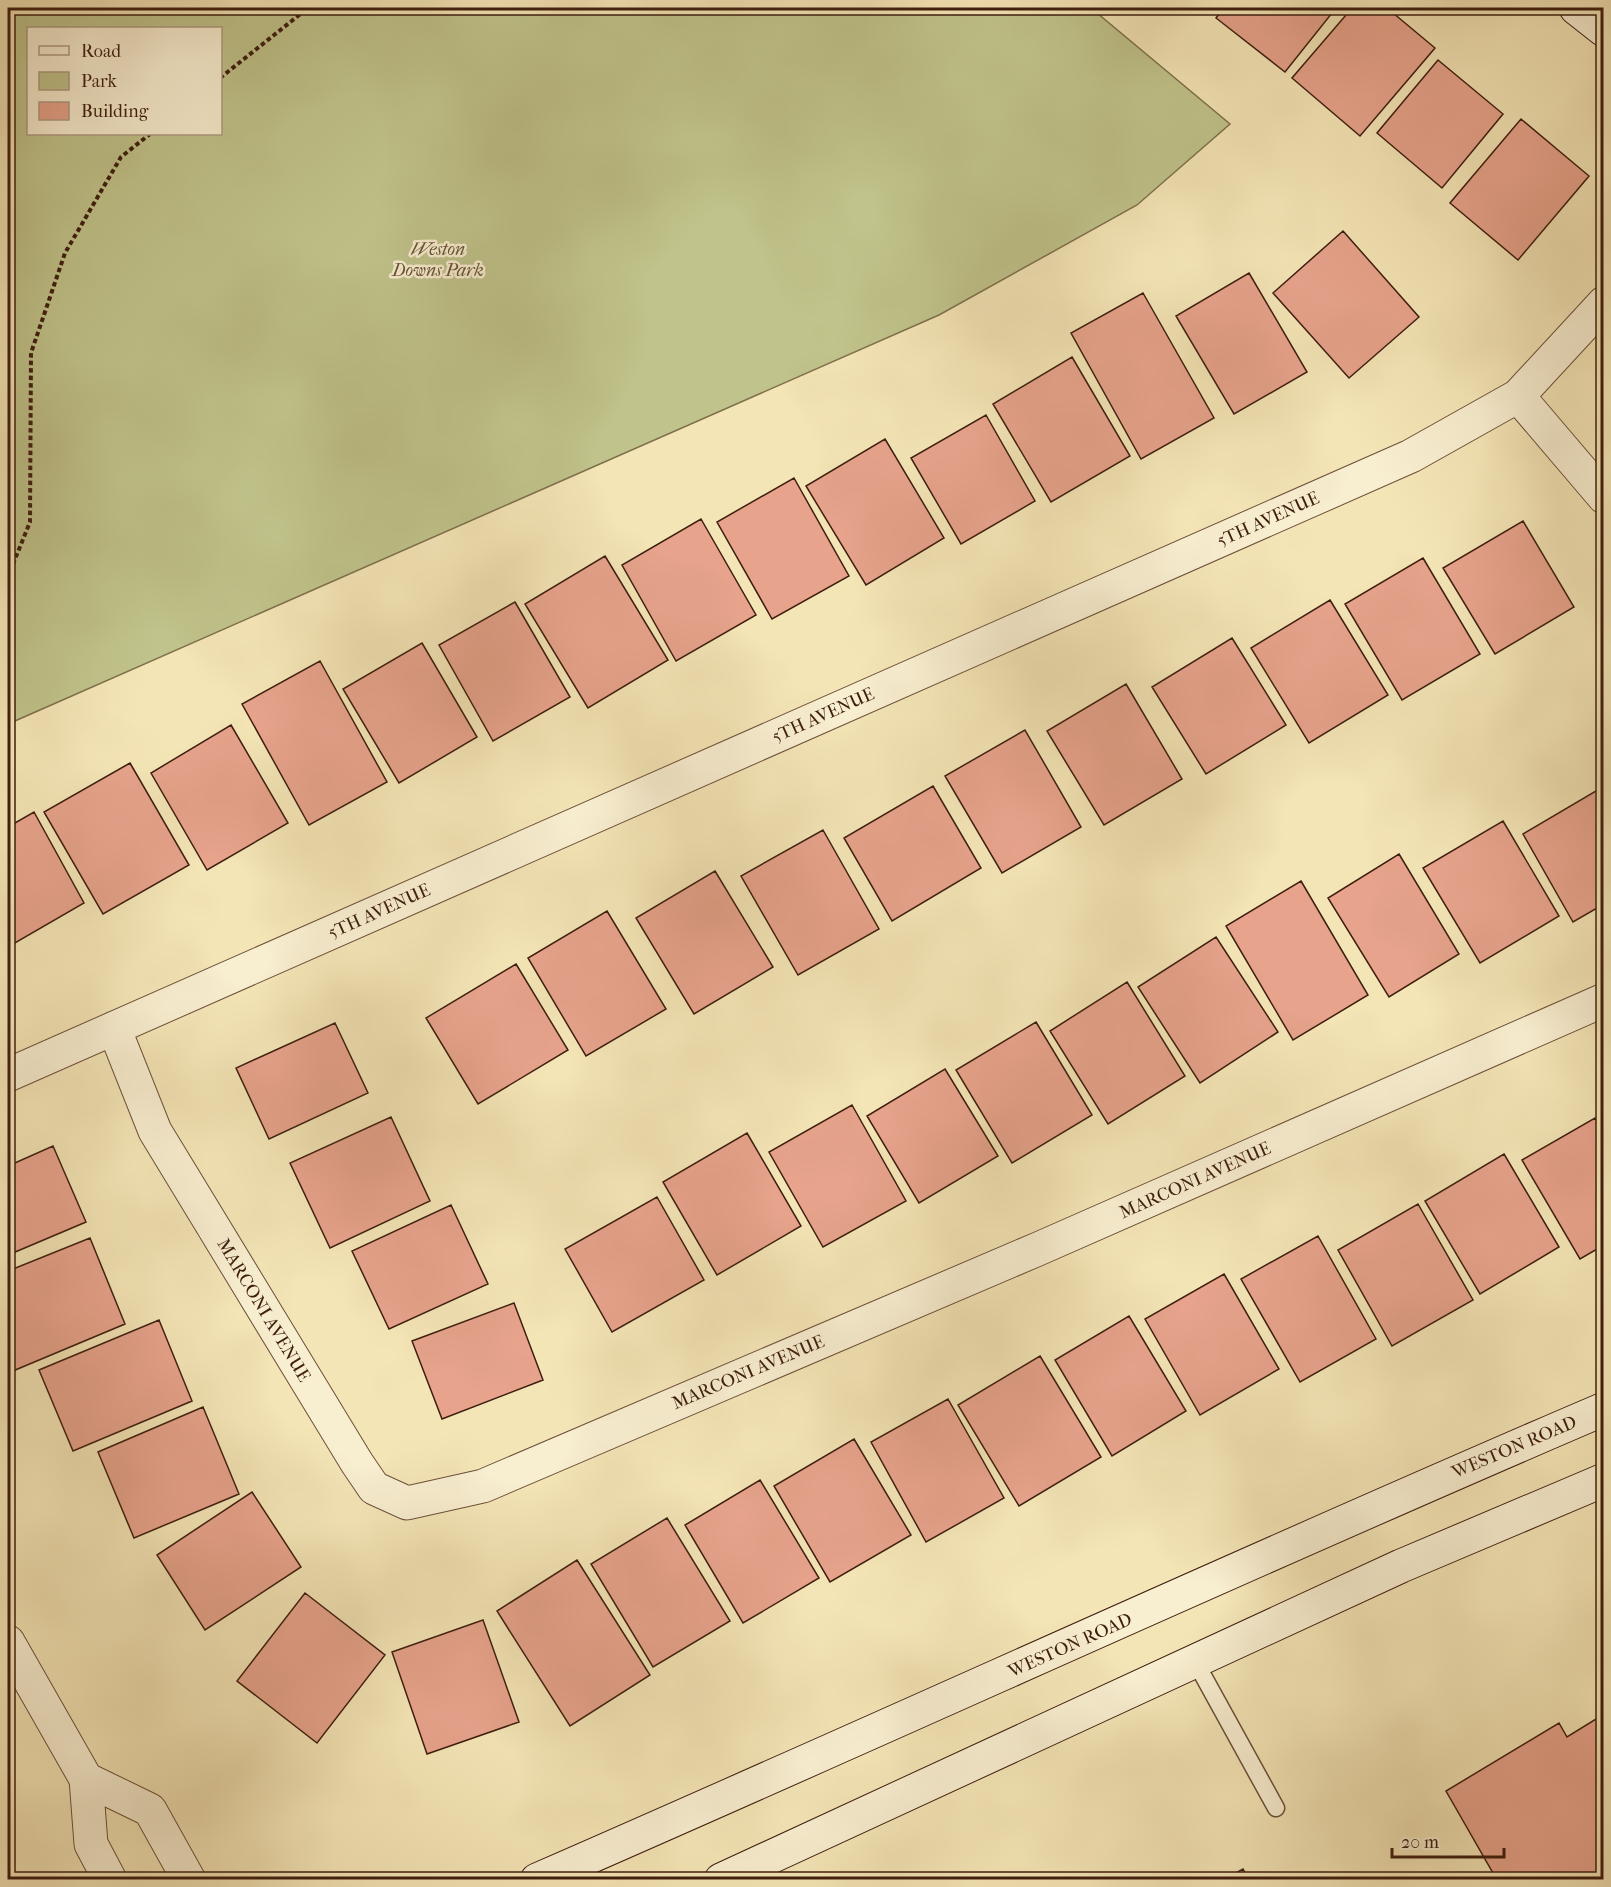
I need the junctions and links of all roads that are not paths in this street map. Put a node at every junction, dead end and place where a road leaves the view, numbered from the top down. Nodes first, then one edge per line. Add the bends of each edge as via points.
1 (1576, 8) edge
2 (1604, 30) edge
3 (1604, 303) edge
4 (1518, 396) junction
5 (1604, 497) edge
6 (1604, 1000) edge
7 (114, 1028) junction
8 (8, 1075) edge
9 (1604, 1409) edge
10 (1604, 1480) edge
11 (8, 1642) edge
12 (1195, 1661) junction
13 (86, 1779) junction
14 (1276, 1808) dead end
15 (110, 1880) edge
16 (189, 1880) edge
17 (537, 1880) edge
18 (721, 1880) edge

1 - 2 street
3 - 4 street, 5TH AVENUE
4 - 5 street
4 - 7 street, 5TH AVENUE via 1401,460
6 - 7 street, MARCONI AVENUE via 1038,1249 483,1486 407,1503 374,1488 357,1463 155,1131
7 - 8 street, 5TH AVENUE
9 - 17 street, WESTON ROAD
10 - 12 street via 1401,1566
11 - 13 street
12 - 14 lane
12 - 18 street
13 - 15 street via 91,1844
13 - 16 street via 150,1809

